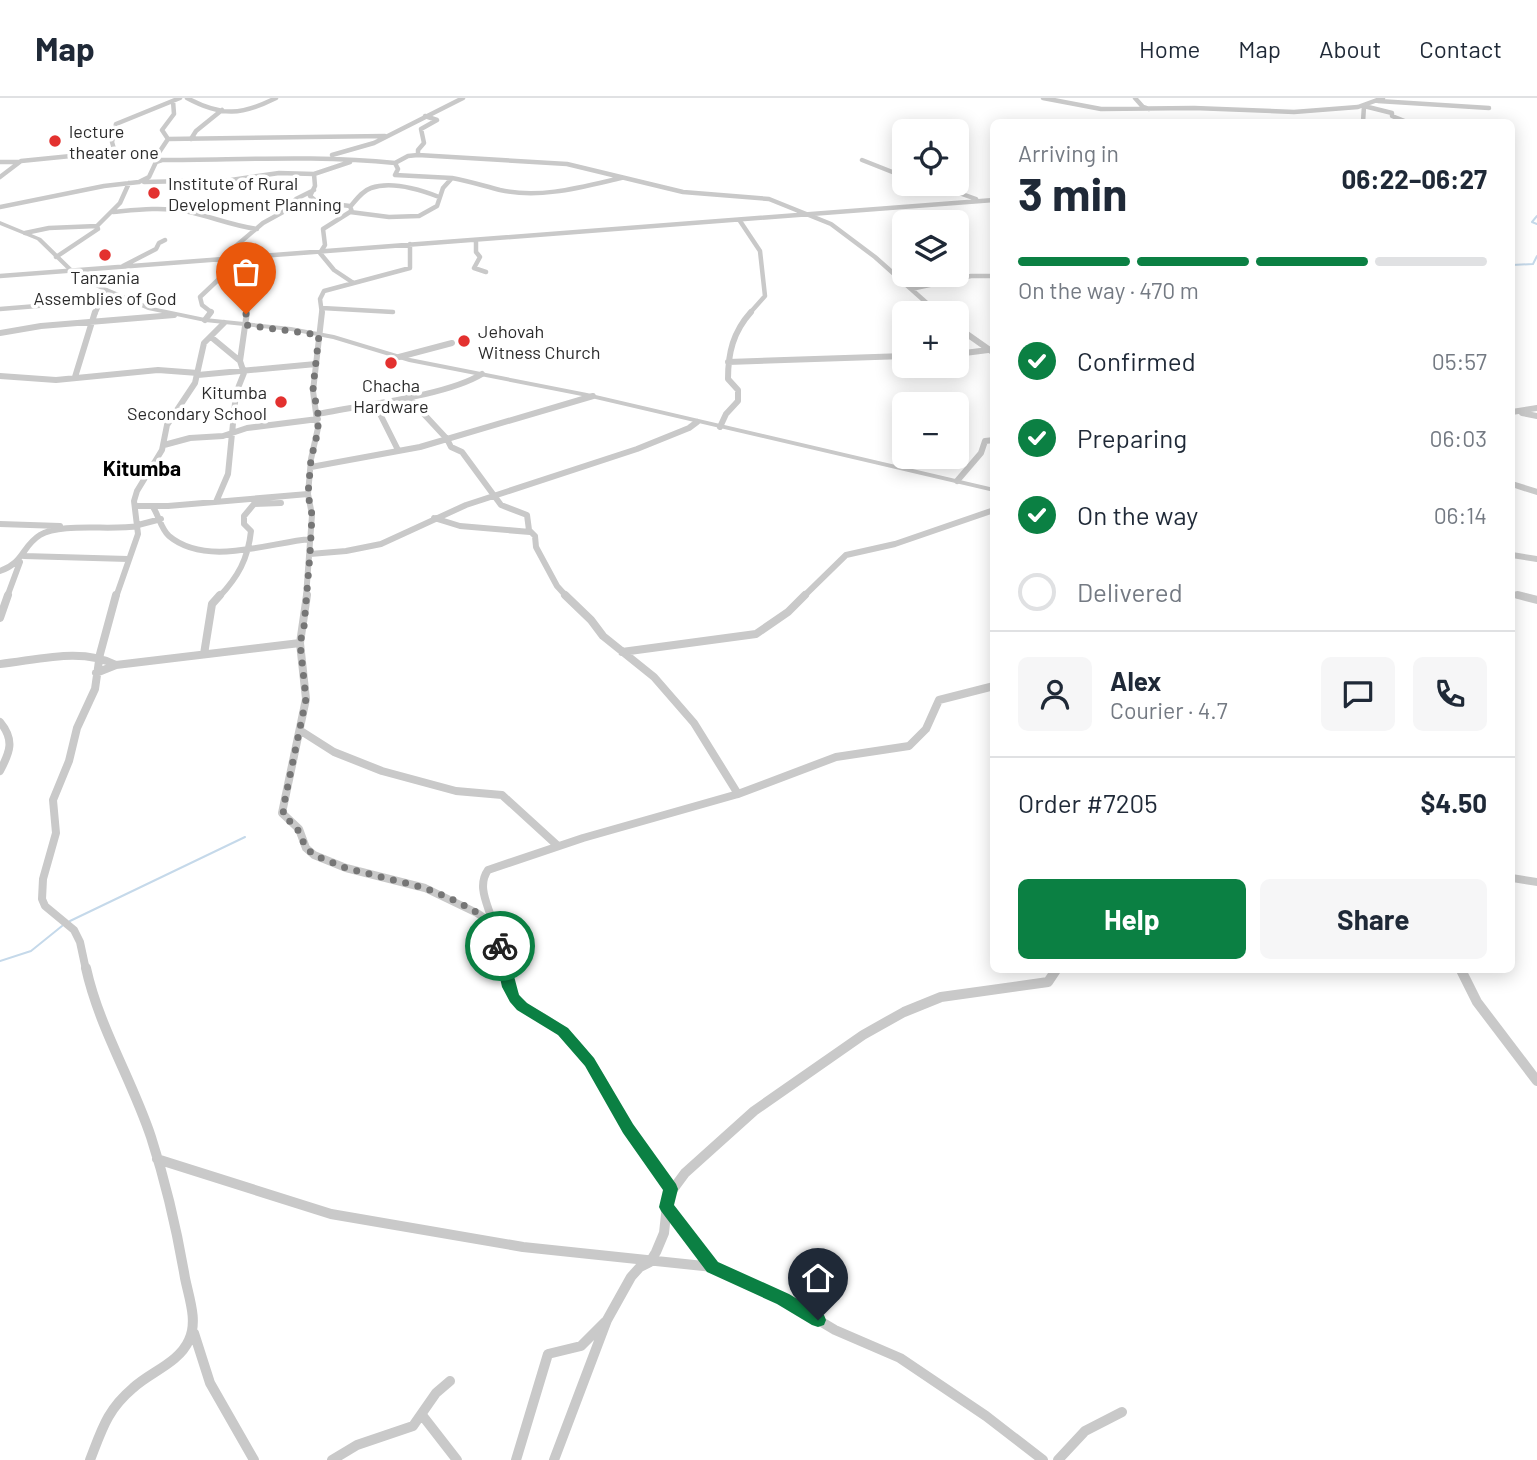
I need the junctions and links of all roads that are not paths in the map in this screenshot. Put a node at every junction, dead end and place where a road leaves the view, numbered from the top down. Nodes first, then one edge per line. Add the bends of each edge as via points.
1 (180, 98) edge
2 (187, 98) edge
3 (276, 98) edge
4 (463, 98) edge
5 (1043, 98) edge
6 (1135, 98) edge
7 (1381, 99) edge
8 (173, 101) junction
9 (1364, 106) junction
10 (1462, 108) junction
11 (1489, 108) dead end
12 (1151, 109) junction
13 (222, 110) junction
14 (1479, 110) dead end
15 (425, 116) junction
16 (1363, 119) edge
17 (1400, 119) edge
18 (385, 136) junction
19 (167, 139) junction
20 (191, 139) junction
21 (260, 139) junction
22 (252, 144) dead end
23 (244, 152) dead end
24 (418, 155) junction
25 (235, 158) junction
26 (325, 158) junction
27 (359, 160) junction
28 (862, 160) dead end
29 (158, 161) junction
30 (0, 162) edge
31 (19, 162) junction
32 (395, 163) junction
33 (332, 167) junction
34 (892, 172) edge
35 (314, 174) junction
36 (0, 177) edge
37 (621, 177) junction
38 (452, 178) junction
39 (141, 182) junction
40 (129, 183) junction
41 (314, 190) junction
42 (969, 196) edge
43 (439, 197) junction
44 (984, 201) junction
45 (990, 202) edge
46 (0, 207) edge
47 (351, 209) junction
48 (113, 212) junction
49 (807, 213) junction
50 (740, 221) junction
51 (0, 223) edge
52 (97, 226) junction
53 (257, 229) junction
54 (25, 233) junction
55 (165, 240) dead end
56 (476, 241) junction
57 (410, 244) junction
58 (320, 253) junction
59 (56, 257) junction
60 (254, 257) junction
61 (226, 258) junction
62 (123, 267) junction
63 (70, 271) junction
64 (486, 272) dead end
65 (0, 276) edge
66 (990, 276) edge
67 (352, 282) junction
68 (911, 289) junction
69 (106, 290) junction
70 (99, 301) junction
71 (924, 301) edge
72 (322, 308) junction
73 (0, 309) edge
74 (393, 312) dead end
75 (174, 315) junction
76 (205, 320) junction
77 (224, 323) junction
78 (91, 324) junction
79 (246, 325) junction
80 (0, 333) edge
81 (319, 335) junction
82 (969, 335) edge
83 (211, 337) junction
84 (452, 343) dead end
85 (990, 350) edge
86 (990, 351) edge
87 (969, 353) edge
88 (892, 356) edge
89 (399, 357) junction
90 (240, 361) junction
91 (728, 362) junction
92 (314, 364) junction
93 (244, 370) junction
94 (198, 374) junction
95 (482, 374) junction
96 (0, 376) edge
97 (75, 377) junction
98 (593, 396) junction
99 (408, 397) junction
100 (375, 404) junction
101 (1537, 408) edge
102 (1515, 412) edge
103 (1515, 412) edge
104 (318, 416) junction
105 (1537, 416) edge
106 (697, 422) junction
107 (720, 427) junction
108 (232, 433) junction
109 (447, 439) junction
110 (990, 440) edge
111 (164, 445) junction
112 (398, 450) junction
113 (311, 467) junction
114 (957, 481) junction
115 (1515, 485) edge
116 (990, 489) edge
117 (1537, 492) edge
118 (308, 494) junction
119 (493, 495) junction
120 (216, 502) junction
121 (196, 503) junction
122 (281, 503) dead end
123 (136, 506) junction
124 (153, 507) junction
125 (990, 511) edge
126 (161, 517) junction
127 (434, 518) junction
128 (0, 524) edge
129 (138, 526) junction
130 (84, 527) junction
131 (530, 532) junction
132 (310, 539) junction
133 (249, 548) junction
134 (310, 554) junction
135 (1515, 555) edge
136 (128, 558) junction
137 (22, 559) junction
138 (1537, 559) edge
139 (0, 571) edge
140 (1515, 595) edge
141 (1537, 600) edge
142 (0, 618) edge
143 (300, 643) junction
144 (622, 652) junction
145 (204, 654) junction
146 (99, 656) junction
147 (0, 664) edge
148 (116, 665) junction
149 (96, 673) junction
150 (990, 686) edge
151 (0, 722) edge
152 (301, 731) junction
153 (0, 771) edge
154 (738, 794) junction
155 (558, 846) junction
156 (1515, 878) edge
157 (1537, 882) edge
158 (493, 924) junction
159 (1054, 973) edge
160 (1462, 973) edge
161 (1537, 1081) edge
162 (158, 1159) junction
163 (671, 1189) junction
164 (666, 1207) junction
165 (653, 1259) junction
166 (713, 1267) junction
167 (607, 1320) junction
168 (194, 1333) junction
169 (450, 1381) dead end
170 (1122, 1412) dead end
171 (422, 1415) junction
172 (90, 1460) edge
173 (254, 1460) edge
174 (332, 1460) edge
175 (457, 1460) edge
176 (516, 1460) edge
177 (554, 1460) edge
178 (1043, 1460) edge
179 (1058, 1460) edge

1 - 8 street
2 - 13 street
3 - 13 street via 255,110
4 - 15 street
5 - 12 street via 1094,108
6 - 12 street
7 - 9 street
7 - 10 street
8 - 19 street via 174,114 162,130
8 - 31 street via 116,124 111,152
9 - 12 street via 1327,112
9 - 16 street
9 - 17 street
10 - 11 street
10 - 14 street
13 - 20 street
15 - 18 street
15 - 24 street via 437,120 421,130 424,143
18 - 21 street
18 - 26 street
19 - 20 street
19 - 29 street
20 - 21 street
21 - 22 street
23 - 25 street
24 - 32 street
24 - 37 street via 567,164
25 - 26 street
25 - 29 street
26 - 27 street
26 - 33 street
27 - 32 street
27 - 33 street
28 - 34 street
29 - 39 street
30 - 31 street
31 - 36 street
32 - 38 street via 395,175
33 - 35 street
35 - 39 street
35 - 41 street
37 - 38 street via 540,193 499,190
37 - 49 street via 688,193 769,199
38 - 43 street
39 - 40 street
40 - 46 street
40 - 48 street via 127,194
41 - 47 street via 310,196 317,202
41 - 53 street
42 - 44 street
43 - 47 street via 374,187
43 - 47 street via 438,206 419,216 389,217
44 - 45 street
44 - 49 street
47 - 58 street via 323,230 325,245
48 - 52 street
48 - 53 street via 182,211
49 - 50 street
49 - 68 street via 831,224
50 - 56 street
50 - 91 street via 760,251 765,296 741,324
51 - 54 street
52 - 54 street
52 - 59 street
53 - 61 street
54 - 59 street via 39,239
55 - 62 street
56 - 57 street
56 - 64 street via 480,257 474,268
57 - 58 street
57 - 67 street via 410,268
58 - 60 street
58 - 67 street via 334,271
59 - 63 street
60 - 61 street
60 - 79 street via 257,283
61 - 62 street
61 - 76 street via 219,279 199,298 211,312
62 - 63 street
63 - 65 street
63 - 69 street
66 - 68 street
67 - 72 street via 323,291
68 - 71 street
69 - 70 street
69 - 75 street
70 - 73 street
70 - 78 street
72 - 74 street
72 - 81 street
75 - 76 street
75 - 78 street
76 - 77 street
77 - 79 street
77 - 83 street
78 - 80 street
78 - 97 street
79 - 81 street
79 - 90 street
81 - 89 street
81 - 92 street
82 - 85 street
83 - 90 street
83 - 94 street via 204,343
84 - 89 street
86 - 87 street
88 - 91 street
89 - 95 street
90 - 93 street
91 - 107 street via 728,379 738,390 738,401
92 - 93 street
92 - 104 street
93 - 94 street
93 - 108 street via 236,393
94 - 97 street via 158,370
94 - 111 street via 165,429
95 - 98 street
95 - 99 street
96 - 97 street
98 - 106 street
98 - 109 street
99 - 100 street
99 - 109 street
100 - 104 street
100 - 112 street
101 - 102 street
103 - 105 street
104 - 108 street
104 - 113 street
106 - 107 street
106 - 119 street via 619,456
107 - 114 street
108 - 111 street
108 - 120 street via 228,474
109 - 112 street
109 - 119 street
110 - 114 street via 985,440 981,453
111 - 123 street via 136,491
112 - 113 street
113 - 118 street
114 - 116 street
115 - 117 street
118 - 120 street
118 - 132 street
119 - 127 street
119 - 131 street via 506,508 527,515
120 - 121 street
121 - 124 street
121 - 126 street
122 - 133 street via 249,507 244,523 251,531
123 - 124 street
123 - 129 street
124 - 126 street
125 - 144 street via 904,542 846,555 788,612 756,634
126 - 129 street
126 - 133 street via 168,534 190,548
127 - 131 street via 460,526
127 - 134 street via 403,536 365,548
128 - 130 street
129 - 130 street via 115,530
129 - 136 street
130 - 137 street via 41,534
131 - 144 street via 557,586
132 - 133 street
132 - 134 street
133 - 145 street via 237,578 212,604
134 - 143 street
135 - 138 street
136 - 137 street
136 - 146 street
137 - 139 street
137 - 142 street
140 - 141 street
143 - 145 street
143 - 152 street via 306,686
144 - 154 street via 647,670 694,723
145 - 148 street
146 - 147 street
146 - 148 street
146 - 149 street
148 - 149 street
149 - 162 street via 95,690 53,800 56,834 42,899 74,929 80,942 94,1003
150 - 154 street via 942,698 919,739 909,746 850,754
151 - 153 street via 10,731 11,744
152 - 155 street via 334,752 382,771 456,791 502,795
152 - 158 street via 282,813 299,829 309,852 346,868 425,888
154 - 155 street
155 - 158 street via 485,873 482,886
156 - 157 street
158 - 163 street via 514,999 575,1045
159 - 163 street via 1048,982 941,998 892,1019 754,1111
160 - 161 street via 1477,1002
162 - 165 street via 331,1214 523,1247
162 - 168 street via 184,1266
163 - 164 street
164 - 165 street via 664,1233
164 - 166 street
165 - 166 street
165 - 167 street via 631,1277
166 - 178 street via 900,1358
167 - 176 street via 581,1346 548,1354
167 - 177 street
168 - 172 street via 177,1357 132,1387 112,1409
168 - 173 street via 207,1377
169 - 171 street via 436,1392
170 - 179 street via 1085,1431
171 - 174 street via 406,1429 357,1445
171 - 175 street

